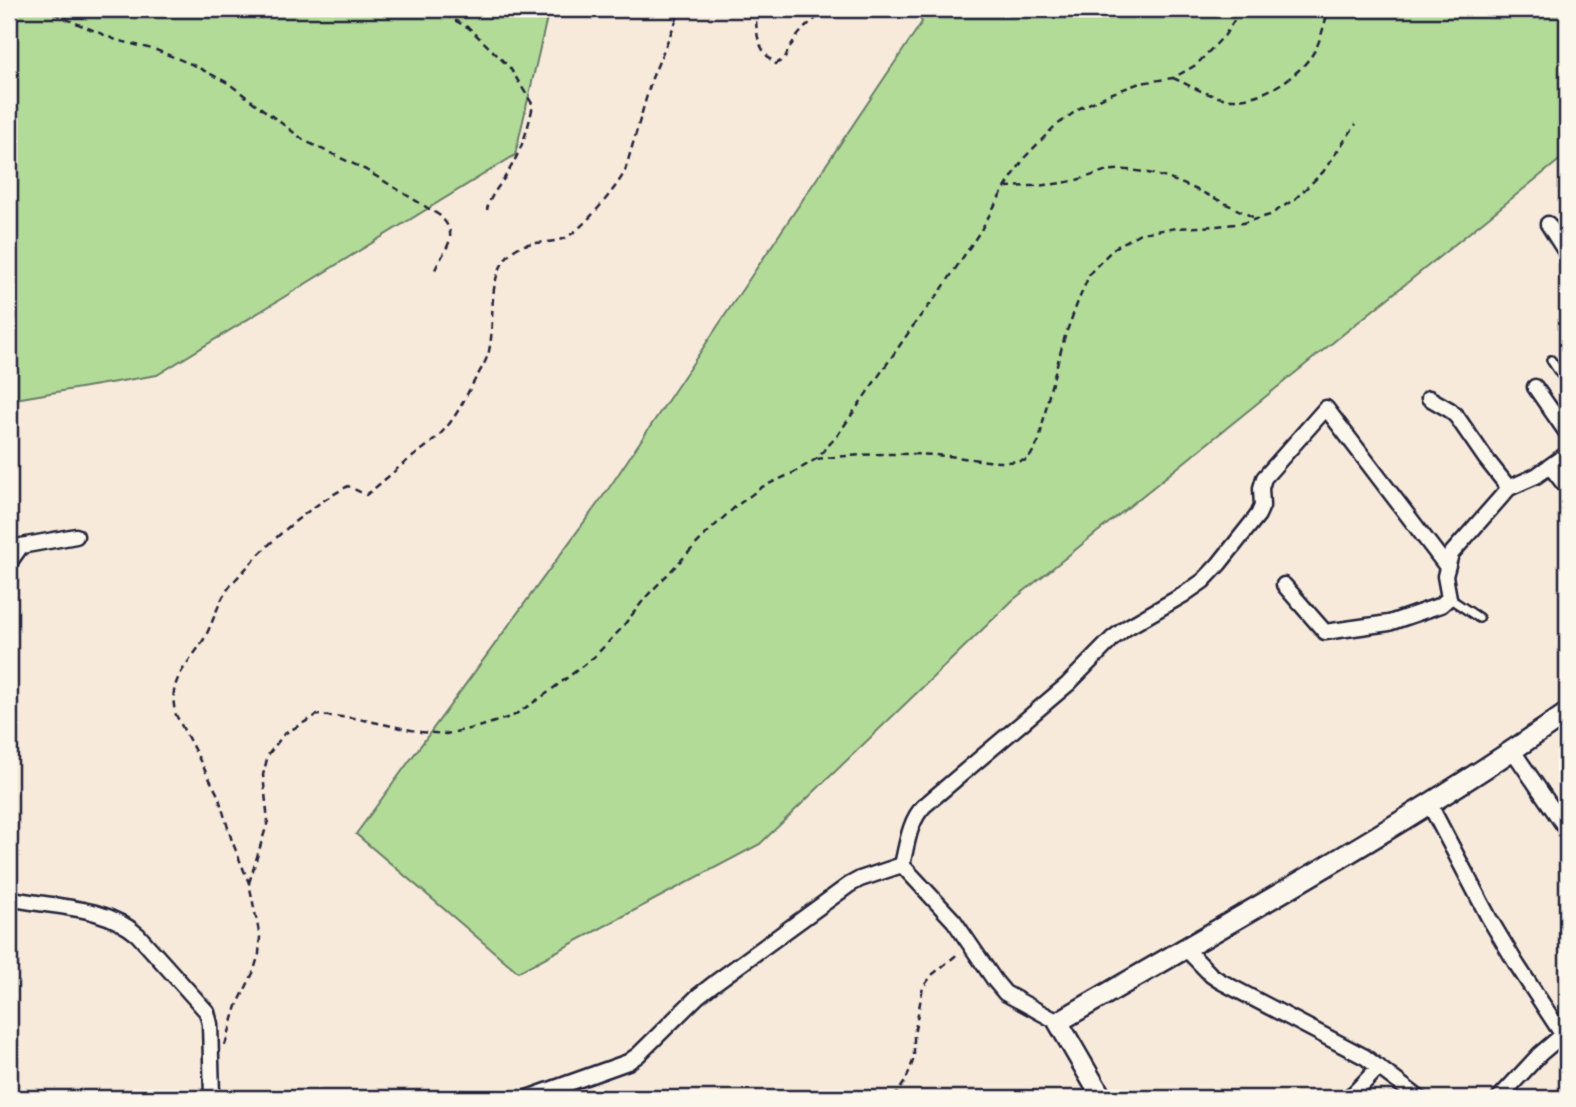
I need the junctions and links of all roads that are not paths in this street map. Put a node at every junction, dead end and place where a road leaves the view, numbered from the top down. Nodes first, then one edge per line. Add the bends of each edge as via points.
1 (1548, 224) dead end
2 (1567, 254) edge
3 (1551, 360) dead end
4 (1567, 384) edge
5 (1535, 387) dead end
6 (1429, 398) dead end
7 (1567, 433) edge
8 (1567, 454) edge
9 (1550, 466) junction
10 (1509, 488) junction
11 (1567, 488) edge
12 (76, 536) dead end
13 (9, 563) edge
14 (1447, 567) junction
15 (1284, 585) dead end
16 (1449, 598) junction
17 (1479, 618) dead end
18 (1567, 713) edge
19 (1513, 751) junction
20 (1430, 804) junction
21 (1567, 830) edge
22 (902, 865) junction
23 (9, 898) edge
24 (1185, 948) junction
25 (1058, 1022) junction
26 (1565, 1033) edge
27 (1379, 1067) junction
28 (212, 1096) dead end
29 (527, 1098) edge
30 (1102, 1098) edge
31 (1347, 1098) edge
32 (1419, 1098) edge
33 (1499, 1098) edge

1 - 2 street
3 - 4 lane
5 - 7 street
6 - 10 street via 1457,417
8 - 9 street
9 - 10 street
9 - 11 street
10 - 14 street via 1451,554
12 - 13 street via 21,546
14 - 16 street
14 - 22 street via 1326,408 1264,478 1258,516 1219,564 1193,588 1113,638 1068,684 924,806 912,824
15 - 16 street via 1325,632 1389,623
16 - 17 lane
18 - 19 street
19 - 20 street
19 - 21 street
20 - 24 street
20 - 26 street via 1489,918
22 - 25 street via 954,921 1005,993
22 - 29 street via 860,879 827,901 698,996 628,1062
23 - 28 street via 91,912 133,931 207,1013
24 - 25 street
24 - 27 street via 1220,981
25 - 30 street
26 - 33 street
27 - 31 street
27 - 32 street

